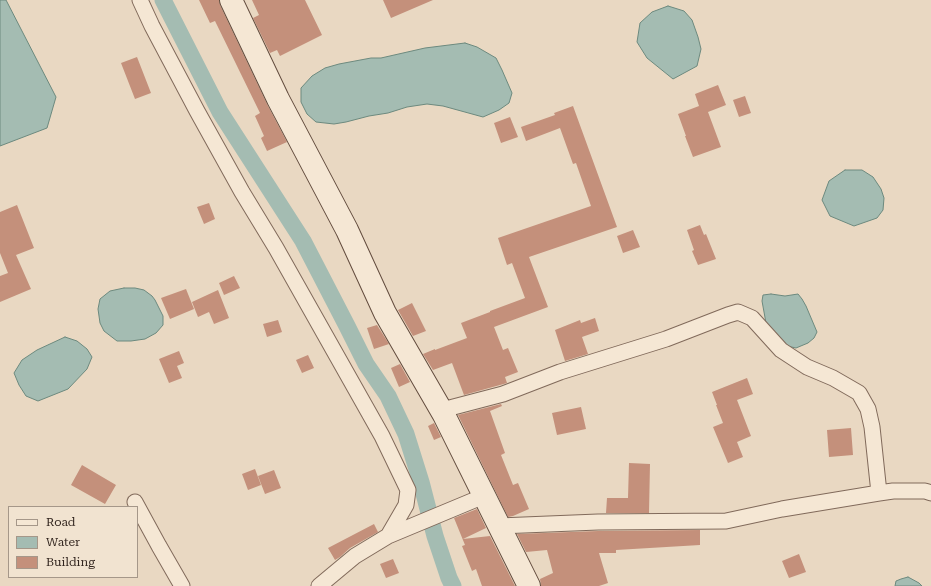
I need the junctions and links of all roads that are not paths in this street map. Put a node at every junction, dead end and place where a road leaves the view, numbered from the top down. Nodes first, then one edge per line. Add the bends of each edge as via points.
1 (140, 0) edge
2 (230, 0) edge
3 (442, 410) junction
4 (931, 492) edge
5 (879, 493) junction
6 (484, 496) junction
7 (135, 502) dead end
8 (137, 506) edge
9 (138, 508) edge
10 (499, 526) junction
11 (388, 536) junction
12 (182, 586) edge
13 (319, 586) edge
14 (529, 586) edge

1 - 11 street via 197,111 378,429 408,490 406,504
2 - 3 street via 278,99 347,230 385,313
3 - 5 street via 503,394 738,312 752,318 781,350 807,367 859,392 868,409 872,427
3 - 6 street
4 - 5 street
5 - 10 street via 782,508 726,521
6 - 10 street
6 - 11 street
7 - 8 street
9 - 12 street
10 - 14 street
11 - 13 street via 355,556

